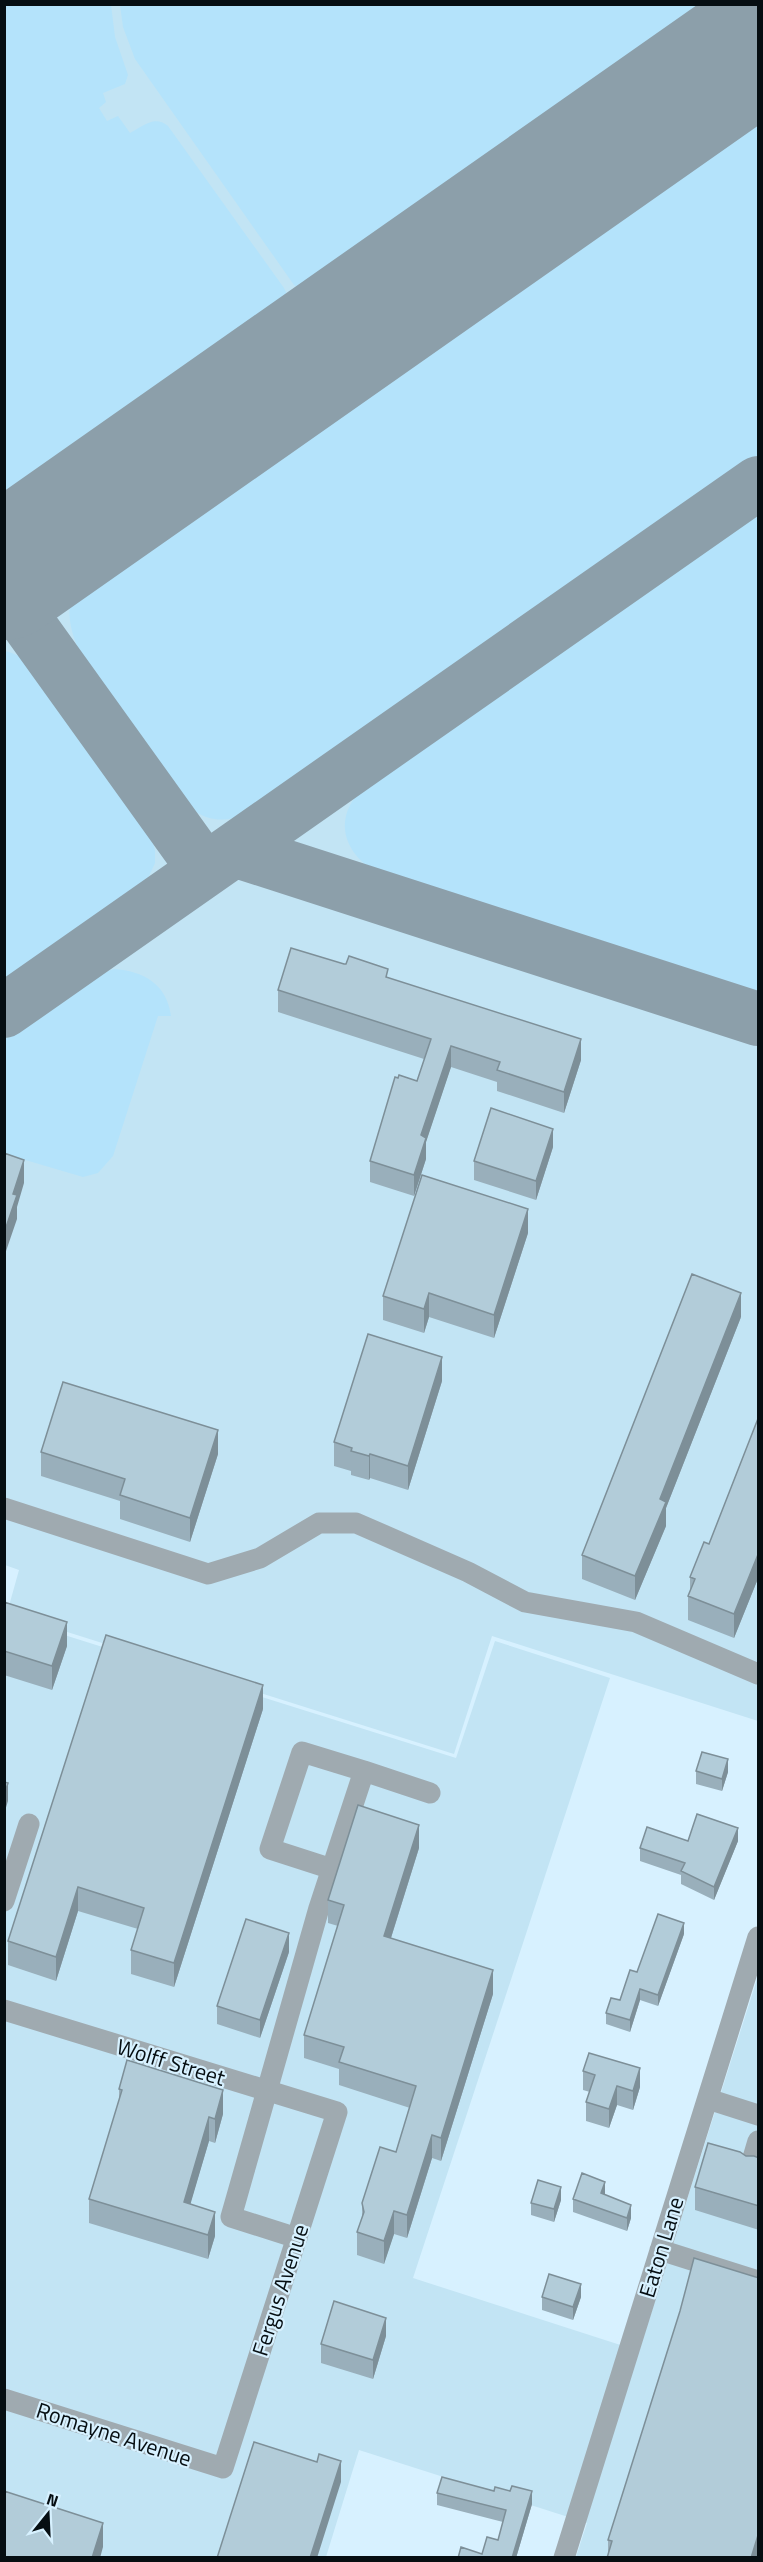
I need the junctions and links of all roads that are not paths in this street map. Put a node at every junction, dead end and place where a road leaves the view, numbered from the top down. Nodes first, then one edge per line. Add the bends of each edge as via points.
1 (4, 1508) edge
2 (759, 1674) edge
3 (364, 1771) junction
4 (430, 1793) dead end
5 (29, 1824) dead end
6 (332, 1869) junction
7 (7, 1887) edge
8 (759, 1936) edge
9 (4, 2010) edge
10 (268, 2092) junction
11 (708, 2099) junction
12 (337, 2112) joint
13 (759, 2115) edge
14 (759, 2140) edge
15 (750, 2168) edge
16 (297, 2238) junction
17 (660, 2250) junction
18 (759, 2281) edge
19 (4, 2399) edge
20 (223, 2468) joint
21 (564, 2558) edge

1 - 2 street via 208,1574 260,1558 319,1523 356,1522 525,1602 636,1622
3 - 4 street
3 - 6 street
3 - 6 street via 302,1752 270,1849
5 - 7 street
6 - 10 street
8 - 11 street, Eaton Lane
9 - 10 street, Wolff Street
10 - 12 street, Wolff Street
10 - 16 street via 231,2217
11 - 13 street
11 - 17 street, Eaton Lane
12 - 16 street, Fergus Avenue
14 - 15 street
16 - 20 street, Fergus Avenue
17 - 18 street
17 - 21 street, Eaton Lane
19 - 20 street, Romayne Avenue

